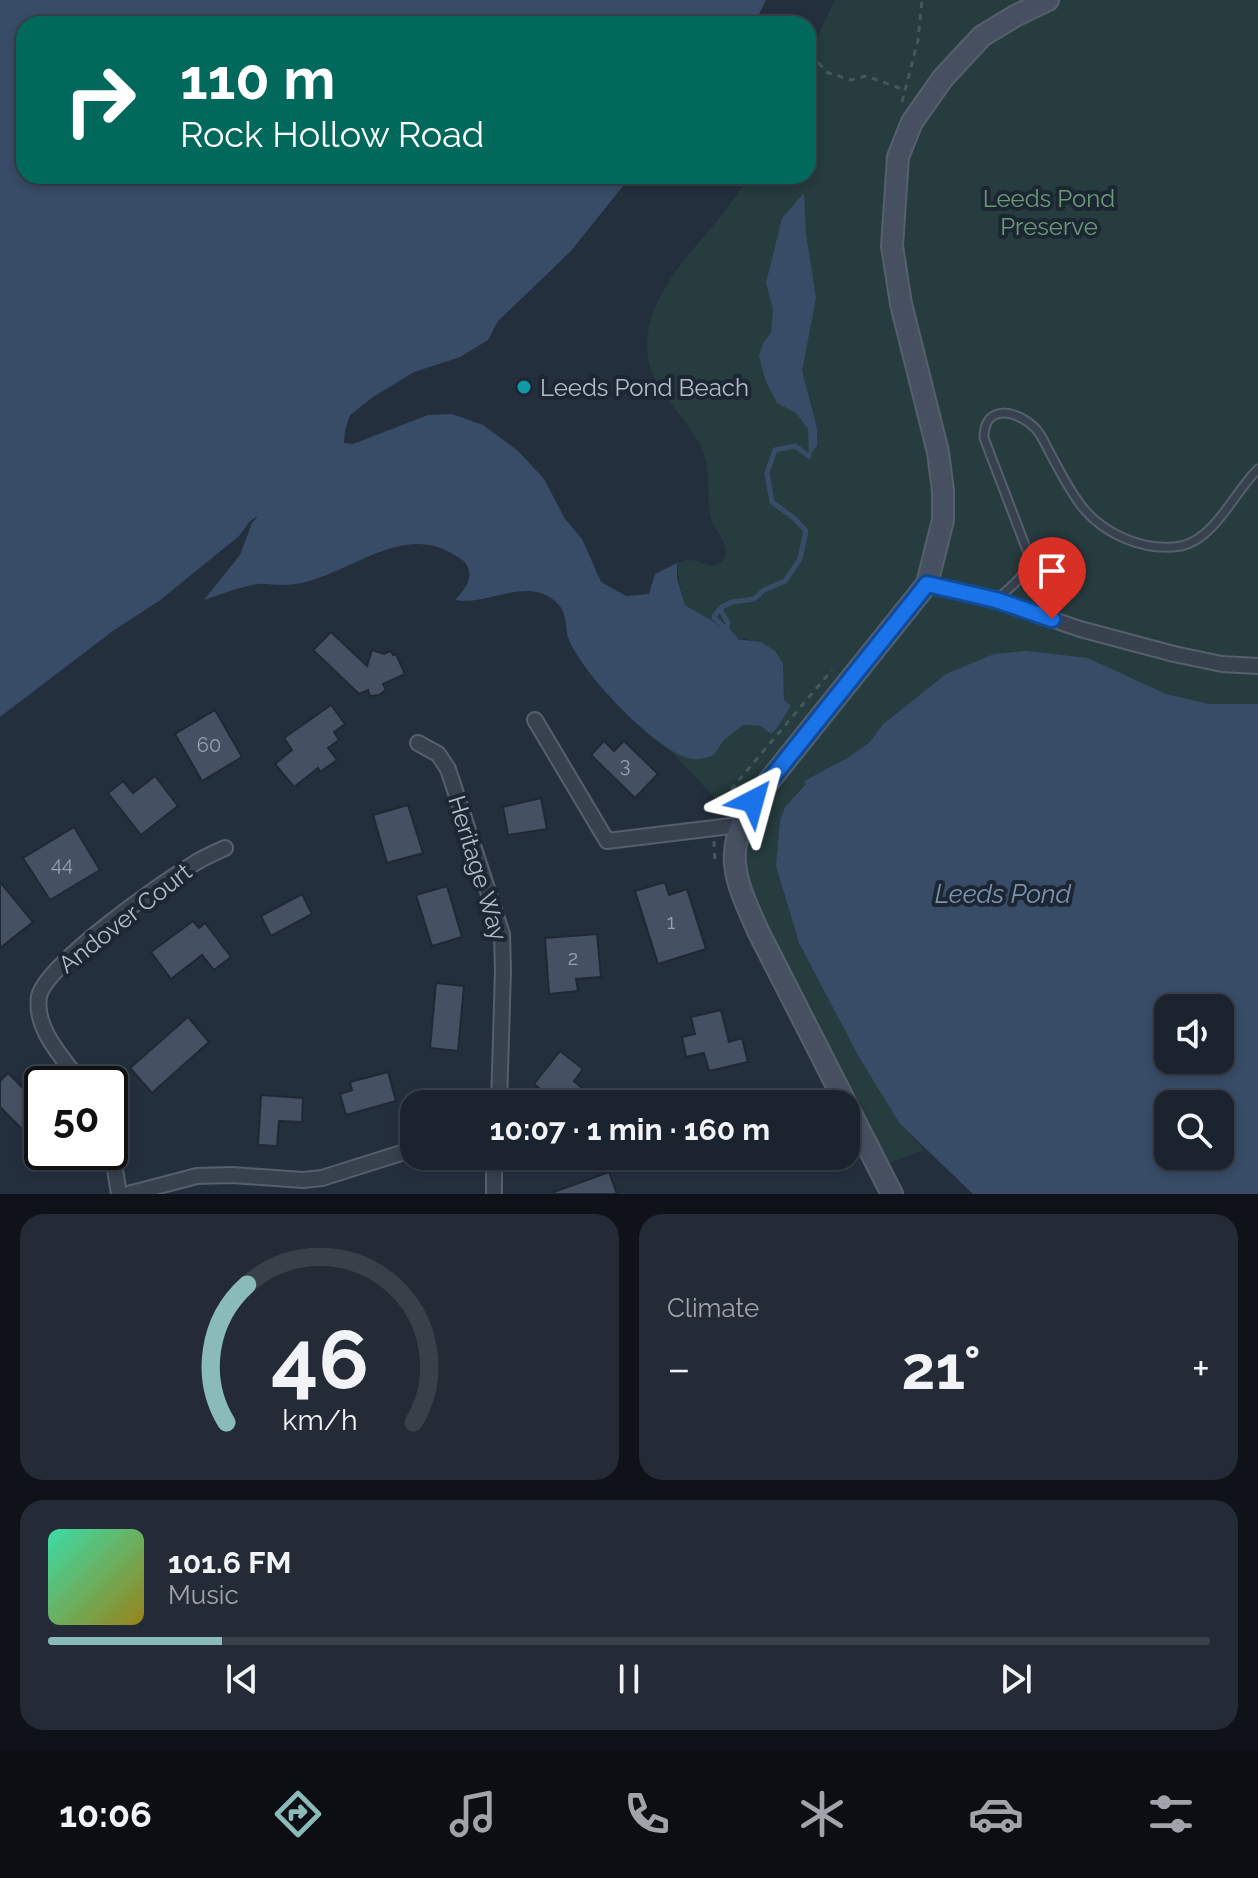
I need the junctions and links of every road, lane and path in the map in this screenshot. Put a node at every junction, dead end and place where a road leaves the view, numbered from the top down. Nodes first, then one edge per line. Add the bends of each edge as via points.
1 (922, 0) edge
2 (1048, 0) edge
3 (816, 61) edge
4 (905, 90) junction
5 (901, 109) dead end
6 (1258, 469) edge
7 (927, 584) junction
8 (996, 600) junction
9 (1258, 666) edge
10 (832, 671) dead end
11 (535, 720) dead end
12 (418, 743) dead end
13 (718, 819) dead end
14 (739, 825) junction
15 (225, 848) dead end
16 (69, 1066) edge
17 (499, 1090) edge
18 (400, 1153) edge
19 (115, 1170) edge
20 (494, 1170) edge
21 (119, 1194) edge
22 (128, 1194) edge
23 (494, 1194) edge
24 (892, 1194) edge

1 - 4 path
2 - 7 main road via 982,36 912,122 898,157 892,246 943,491 943,520
3 - 4 path via 826,72 851,80 866,76
4 - 5 path
6 - 8 lane via 1202,534 1183,546 1156,547 1102,529 1076,500 1038,431 1021,416 998,413 984,425 984,438 1029,563
7 - 8 street
7 - 14 main road
8 - 9 street via 1174,654
10 - 13 path via 733,787
11 - 14 street via 607,841
12 - 17 street, Heritage Way via 438,754 448,769 500,923
14 - 24 main road via 733,855 738,886
15 - 16 street, Andover Court via 168,880 47,978 39,996 39,1015
18 - 22 street via 322,1178 197,1176
19 - 21 street
20 - 23 street

